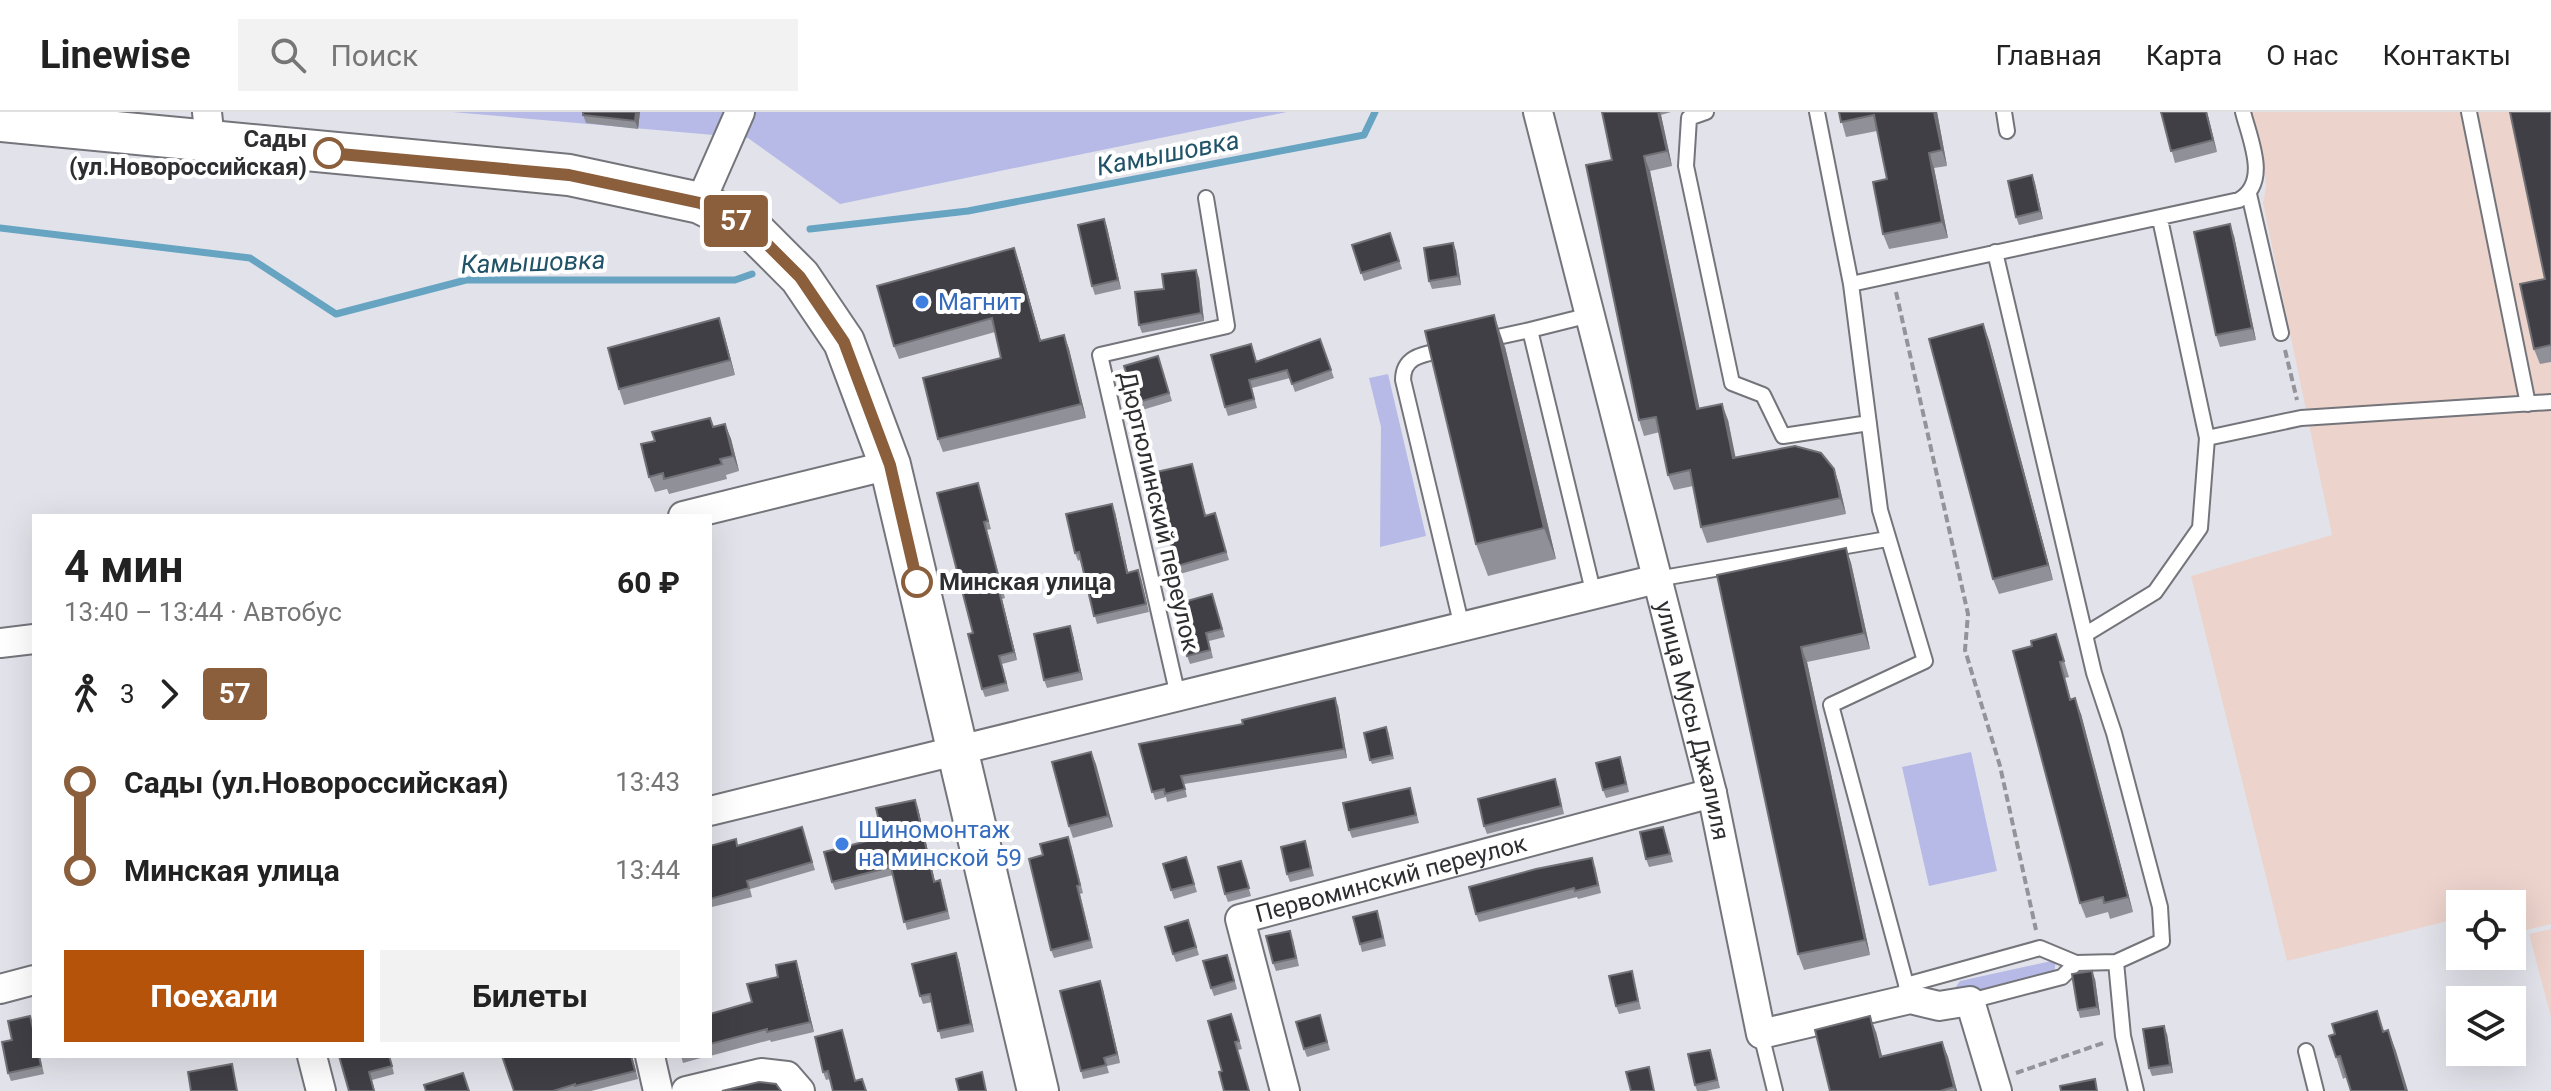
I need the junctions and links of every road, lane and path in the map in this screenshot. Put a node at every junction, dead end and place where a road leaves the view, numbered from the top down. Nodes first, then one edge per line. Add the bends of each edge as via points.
1 (740, 112) edge
2 (1538, 112) edge
3 (1706, 112) edge
4 (1817, 112) edge
5 (2004, 112) edge
6 (2243, 112) edge
7 (2469, 112) edge
8 (0, 121) edge
9 (208, 127) edge
10 (2007, 131) dead end
11 (2249, 194) junction
12 (1206, 198) dead end
13 (700, 203) junction
14 (2160, 219) junction
15 (1995, 252) junction
16 (1892, 275) junction
17 (1851, 284) junction
18 (1590, 315) junction
19 (1530, 330) junction
20 (2281, 333) joint
21 (2551, 402) edge
22 (2528, 404) junction
23 (2301, 418) junction
24 (1869, 423) junction
25 (2207, 438) junction
26 (890, 465) junction
27 (691, 514) edge
28 (1887, 539) junction
29 (1657, 579) junction
30 (1594, 595) junction
31 (1462, 627) junction
32 (2086, 634) junction
33 (1178, 696) junction
34 (957, 751) junction
35 (1712, 793) junction
36 (712, 811) edge
37 (2040, 948) junction
38 (2116, 962) junction
39 (2076, 963) junction
40 (32, 981) edge
41 (0, 989) edge
42 (1908, 992) junction
43 (1970, 1001) junction
44 (1761, 1034) junction
45 (2123, 1036) junction
46 (2306, 1051) dead end
47 (313, 1058) edge
48 (650, 1058) edge
49 (1996, 1086) edge
50 (321, 1091) edge
51 (658, 1091) edge
52 (686, 1091) edge
53 (800, 1091) edge
54 (1038, 1091) edge
55 (1285, 1091) edge
56 (1775, 1091) edge
57 (2136, 1091) edge
58 (2316, 1091) edge

1 - 13 street
2 - 18 street, улица Мусы Джалиля
3 - 24 lane via 1689,118 1686,166 1732,383 1763,395 1783,436
4 - 17 lane
5 - 10 lane
6 - 11 lane via 2258,174
7 - 22 lane
8 - 9 main road
9 - 13 main road via 569,175
11 - 14 lane
11 - 20 lane
12 - 33 lane, Дюртюлинский переулок via 1227,326 1100,355
13 - 26 main road via 752,229 800,277 844,342
14 - 15 lane
14 - 25 lane
15 - 16 lane
15 - 32 lane
16 - 17 lane
16 - 37 path via 1968,614 1965,650 2000,766
17 - 24 lane
18 - 19 lane
18 - 29 street, улица Мусы Джалиля
19 - 30 lane
19 - 31 lane via 1413,357 1403,372
20 - 23 path
21 - 22 lane
22 - 23 lane
23 - 25 lane
24 - 28 lane
25 - 32 lane via 2200,528 2155,592
26 - 27 street
26 - 34 main road
28 - 29 lane
28 - 42 lane via 1925,661 1831,705
29 - 30 street
29 - 35 street, улица Мусы Джалиля
30 - 31 street
31 - 33 street
32 - 38 lane via 2160,907 2162,941
33 - 34 street
34 - 36 street
34 - 54 main road
35 - 44 street, улица Мусы Джалиля
35 - 55 street, Первоминский переулок via 1240,919
37 - 39 lane
37 - 42 lane
38 - 39 lane
38 - 45 lane
39 - 43 lane via 2062,977
40 - 41 street
42 - 43 street via 1939,1006
42 - 44 street
43 - 49 street
44 - 56 lane
45 - 49 path
45 - 57 lane
46 - 58 lane
47 - 50 street
48 - 51 street
52 - 53 street via 761,1073 787,1076

